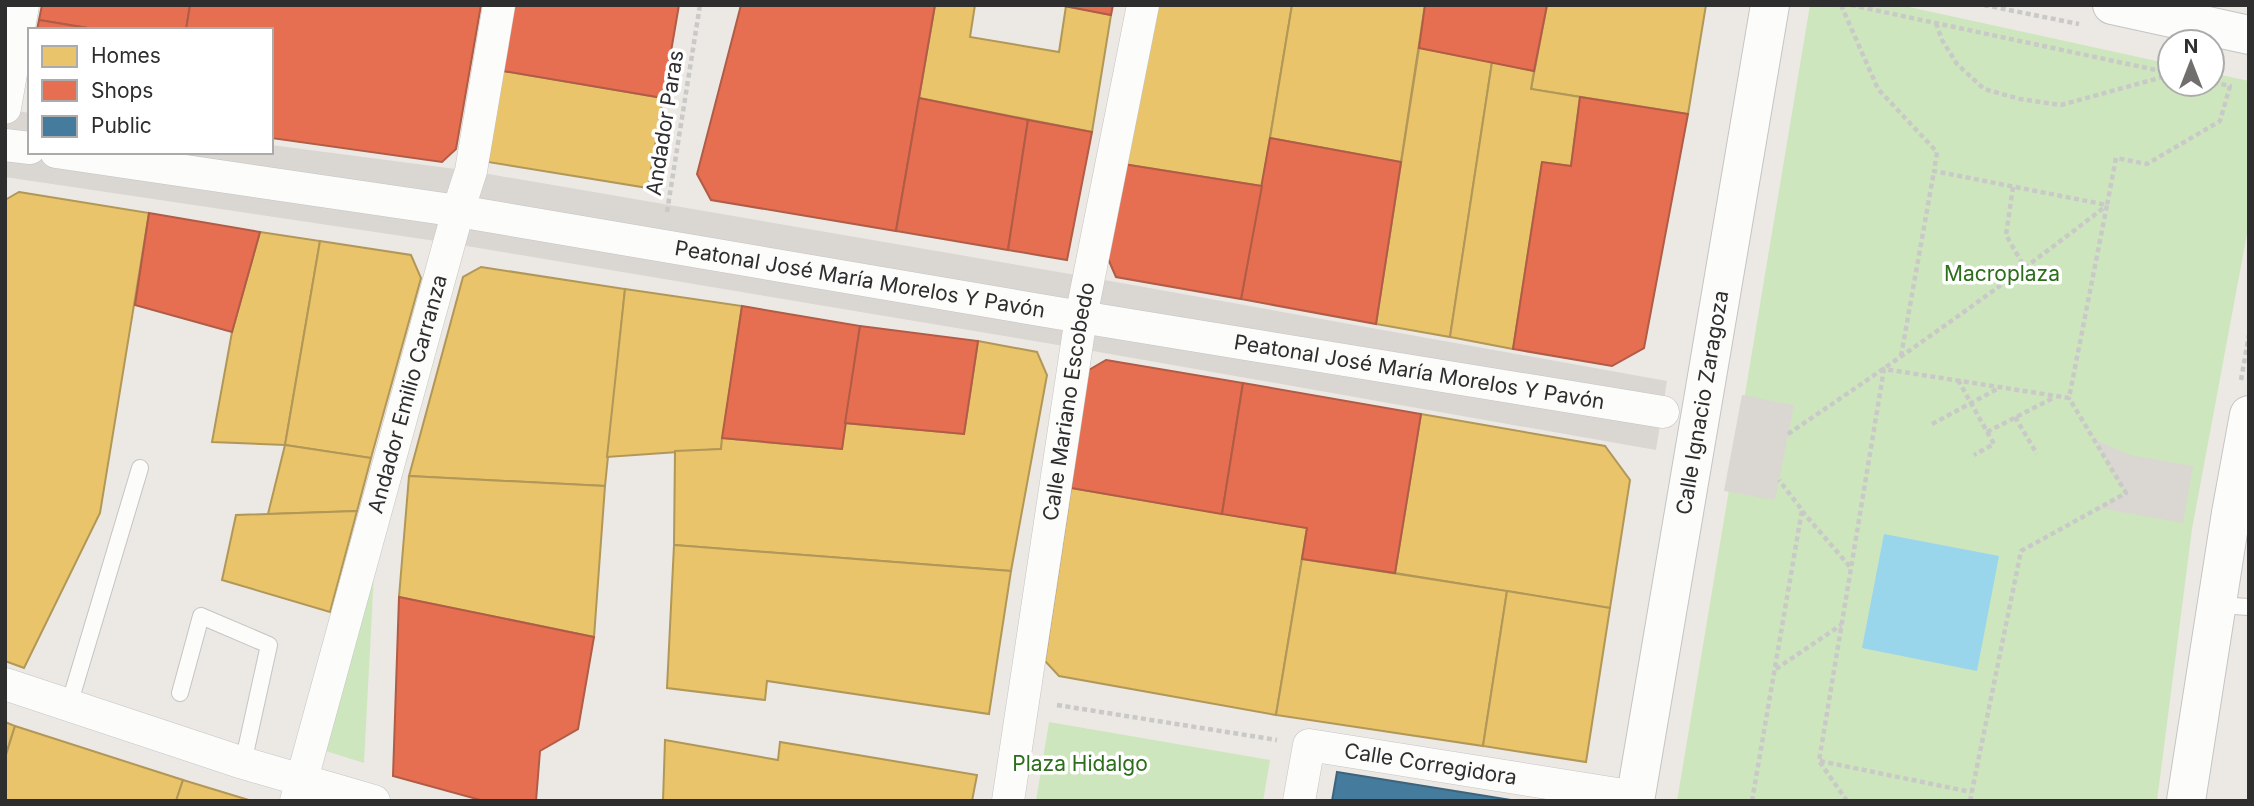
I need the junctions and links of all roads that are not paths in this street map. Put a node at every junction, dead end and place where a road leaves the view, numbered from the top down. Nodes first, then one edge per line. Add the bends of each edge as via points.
1 (23, 5) edge
2 (499, 5) edge
3 (1143, 5) edge
4 (1770, 5) edge
5 (2112, 5) edge
6 (2249, 35) edge
7 (5, 108) edge
8 (5, 145) edge
9 (28, 148) edge
10 (70, 154) edge
11 (458, 211) junction
12 (1081, 317) junction
13 (1663, 412) dead end
14 (2249, 415) edge
15 (140, 468) dead end
16 (2233, 606) edge
17 (5, 684) edge
18 (180, 693) dead end
19 (69, 705) junction
20 (243, 763) junction
21 (298, 791) edge
22 (1636, 799) edge
23 (374, 801) edge
24 (1008, 801) edge
25 (1298, 801) edge
26 (2186, 801) edge

1 - 7 street
2 - 11 street, Andador Emilio Carranza via 471,171
3 - 12 street, Calle Mariano Escobedo
4 - 22 main road, Calle Ignacio Zaragoza
5 - 6 main road
8 - 9 street
10 - 11 street, Peatonal José María Morelos Y Pavón
11 - 12 street, Peatonal José María Morelos Y Pavón
11 - 21 street, Andador Emilio Carranza
12 - 13 street, Peatonal José María Morelos Y Pavón
12 - 24 street, Calle Mariano Escobedo
14 - 16 main road via 2231,513
15 - 19 lane
16 - 26 main road
17 - 19 street
18 - 20 lane via 201,616 269,645
19 - 20 street
20 - 21 street
21 - 23 street
22 - 25 street, Calle Corregidora via 1308,745

